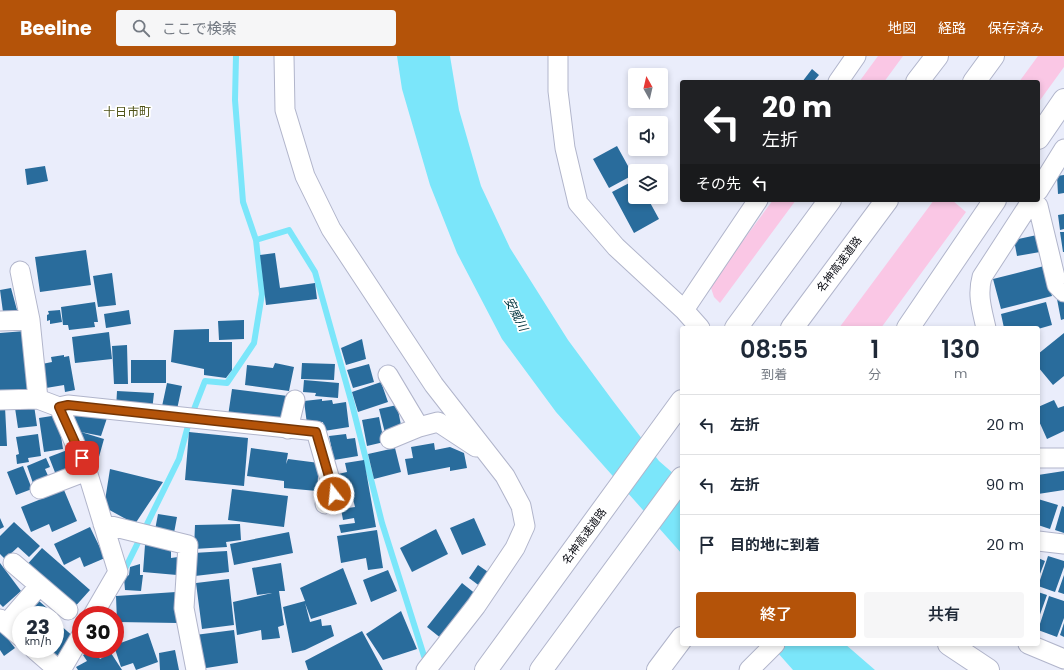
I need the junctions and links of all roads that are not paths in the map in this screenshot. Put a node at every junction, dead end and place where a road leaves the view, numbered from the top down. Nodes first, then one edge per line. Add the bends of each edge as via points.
1 (284, 56) edge
2 (558, 56) edge
3 (856, 56) edge
4 (937, 56) edge
5 (993, 56) edge
6 (839, 80) edge
7 (919, 80) edge
8 (975, 80) edge
9 (1064, 100) edge
10 (1040, 135) edge
11 (1064, 149) edge
12 (1040, 188) edge
13 (757, 202) edge
14 (829, 202) edge
15 (886, 202) edge
16 (994, 202) edge
17 (1032, 202) edge
18 (1035, 202) edge
19 (20, 272) dead end
20 (1064, 292) edge
21 (684, 310) junction
22 (30, 320) junction
23 (0, 321) edge
24 (698, 326) edge
25 (737, 326) edge
26 (793, 326) edge
27 (909, 326) edge
28 (986, 326) edge
29 (388, 375) dead end
30 (38, 399) junction
31 (0, 400) edge
32 (295, 400) dead end
33 (680, 404) edge
34 (59, 407) junction
35 (418, 427) junction
36 (288, 429) junction
37 (390, 439) dead end
38 (489, 456) junction
39 (1040, 458) edge
40 (1064, 458) edge
41 (87, 471) junction
42 (680, 481) edge
43 (40, 489) dead end
44 (325, 504) dead end
45 (104, 524) junction
46 (1040, 541) edge
47 (1064, 544) edge
48 (13, 562) dead end
49 (39, 586) junction
50 (98, 606) edge
51 (68, 610) dead end
52 (3, 621) edge
53 (12, 629) edge
54 (680, 641) edge
55 (773, 646) edge
56 (1033, 646) edge
57 (960, 647) edge
58 (72, 652) edge
59 (44, 658) edge
60 (1064, 659) edge
61 (58, 670) edge
62 (62, 670) edge
63 (196, 670) edge
64 (426, 670) edge
65 (486, 670) edge
66 (541, 670) edge
67 (658, 670) edge
68 (750, 670) edge
69 (988, 670) edge

1 - 38 street via 285,110 305,176 331,229 434,385
2 - 21 street via 558,90 564,141 578,203 616,247
3 - 6 street
4 - 7 main road
5 - 8 main road
9 - 10 main road
11 - 12 street
13 - 21 street
14 - 25 main road
15 - 26 main road, 名神高速道路
16 - 27 main road
17 - 28 street via 982,277 979,288
18 - 20 street via 1038,206 1057,285
19 - 22 street
21 - 24 street
22 - 23 street
22 - 30 street
29 - 35 street
30 - 31 street
30 - 34 street
32 - 36 street
33 - 65 main road, 名神高速道路
34 - 36 street via 68,405
34 - 41 street
35 - 37 street
35 - 38 street via 438,422
36 - 44 street via 316,432 334,494
38 - 64 street via 505,476 521,506 525,526 516,548 481,599
39 - 40 street
41 - 43 street
41 - 45 street
42 - 66 main road
45 - 50 street via 118,572
45 - 63 street via 188,545 184,608
46 - 47 street
48 - 49 street
49 - 51 street
49 - 52 street
52 - 53 street
54 - 67 main road
55 - 68 street
56 - 60 street
57 - 69 main road
58 - 62 street
59 - 61 street

